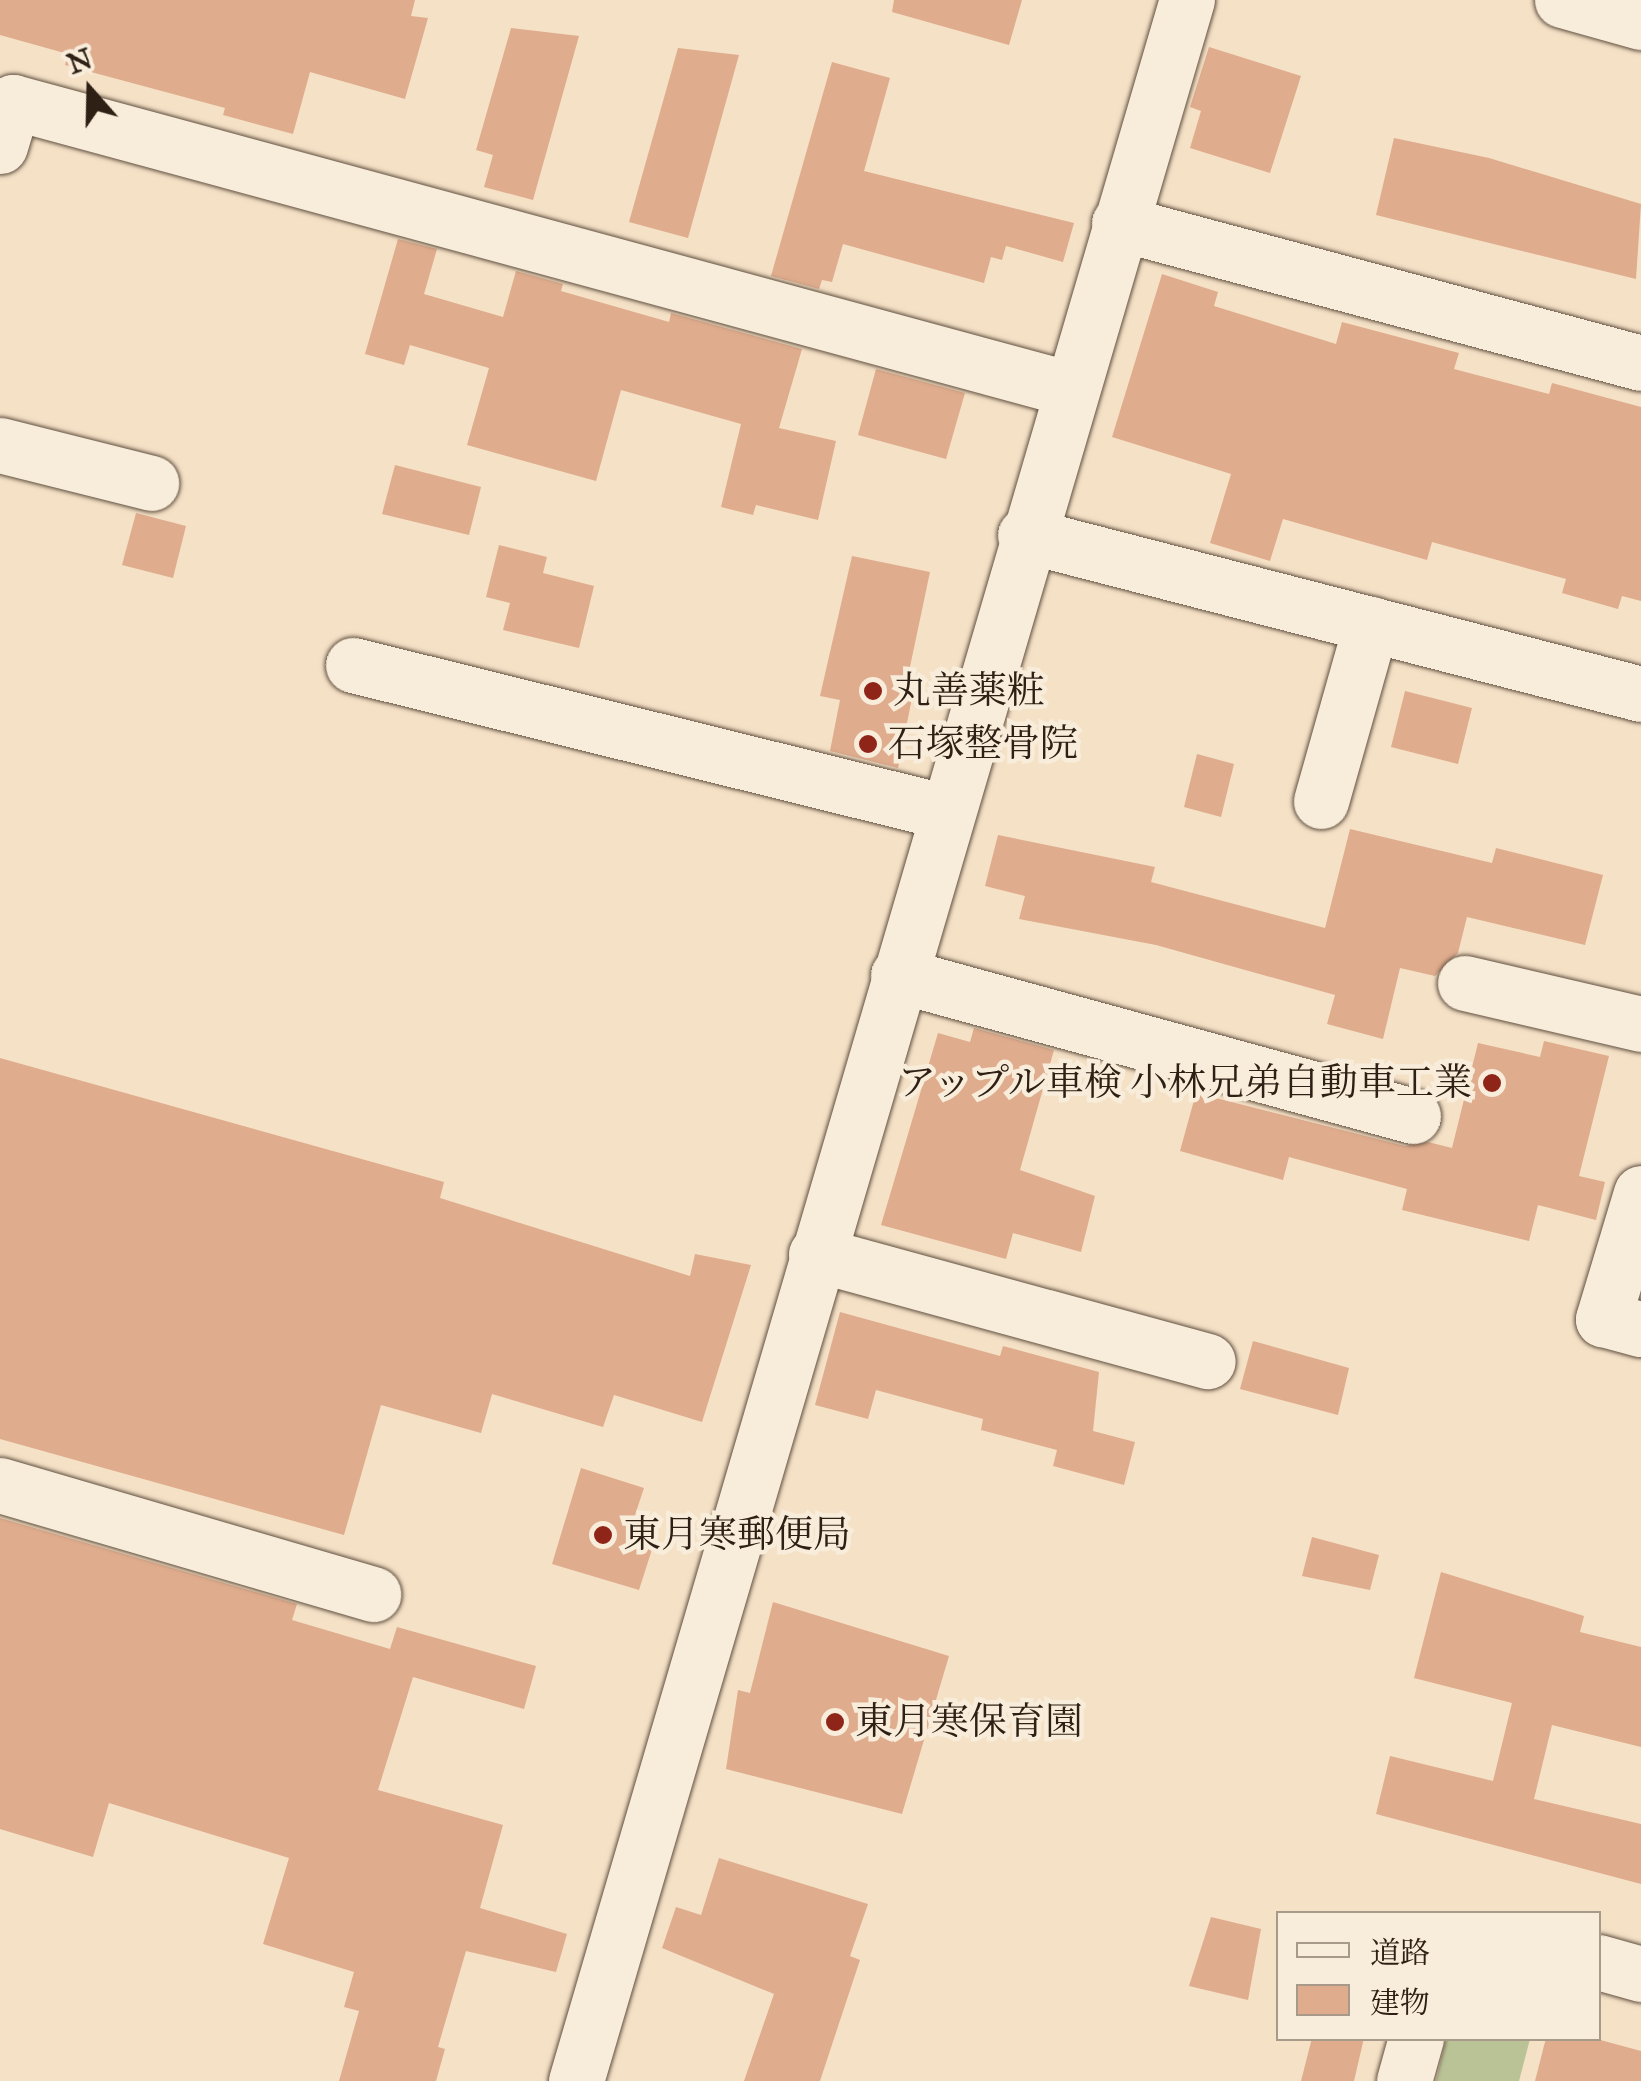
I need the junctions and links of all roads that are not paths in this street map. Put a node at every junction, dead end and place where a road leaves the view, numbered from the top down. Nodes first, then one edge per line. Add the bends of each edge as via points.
1 (1187, 0) edge
2 (1562, 0) edge
3 (1641, 22) edge
4 (1, 139) edge
5 (1120, 223) junction
6 (1641, 364) edge
7 (1070, 388) junction
8 (0, 445) edge
9 (151, 483) dead end
10 (1025, 535) junction
11 (1371, 624) junction
12 (353, 664) dead end
13 (1641, 694) edge
14 (1321, 802) dead end
15 (946, 812) junction
16 (898, 975) junction
17 (1465, 983) dead end
18 (1641, 1024) edge
19 (1413, 1116) dead end
20 (1641, 1193) edge
21 (816, 1254) junction
22 (1641, 1329) edge
23 (1208, 1361) dead end
24 (0, 1485) edge
25 (373, 1594) dead end
26 (1601, 1963) edge
27 (1641, 1974) edge
28 (1415, 2041) edge
29 (576, 2081) edge
30 (1404, 2081) edge

1 - 5 street
2 - 3 street
4 - 7 street via 13,102
5 - 6 street
5 - 7 street
7 - 10 street
8 - 9 street
10 - 11 street
10 - 15 street
11 - 13 street
11 - 14 street
12 - 15 street
15 - 16 street
16 - 19 street
16 - 21 street
17 - 18 street
20 - 22 street via 1603,1319
21 - 23 street
21 - 29 street
24 - 25 street
26 - 27 street
28 - 30 street

